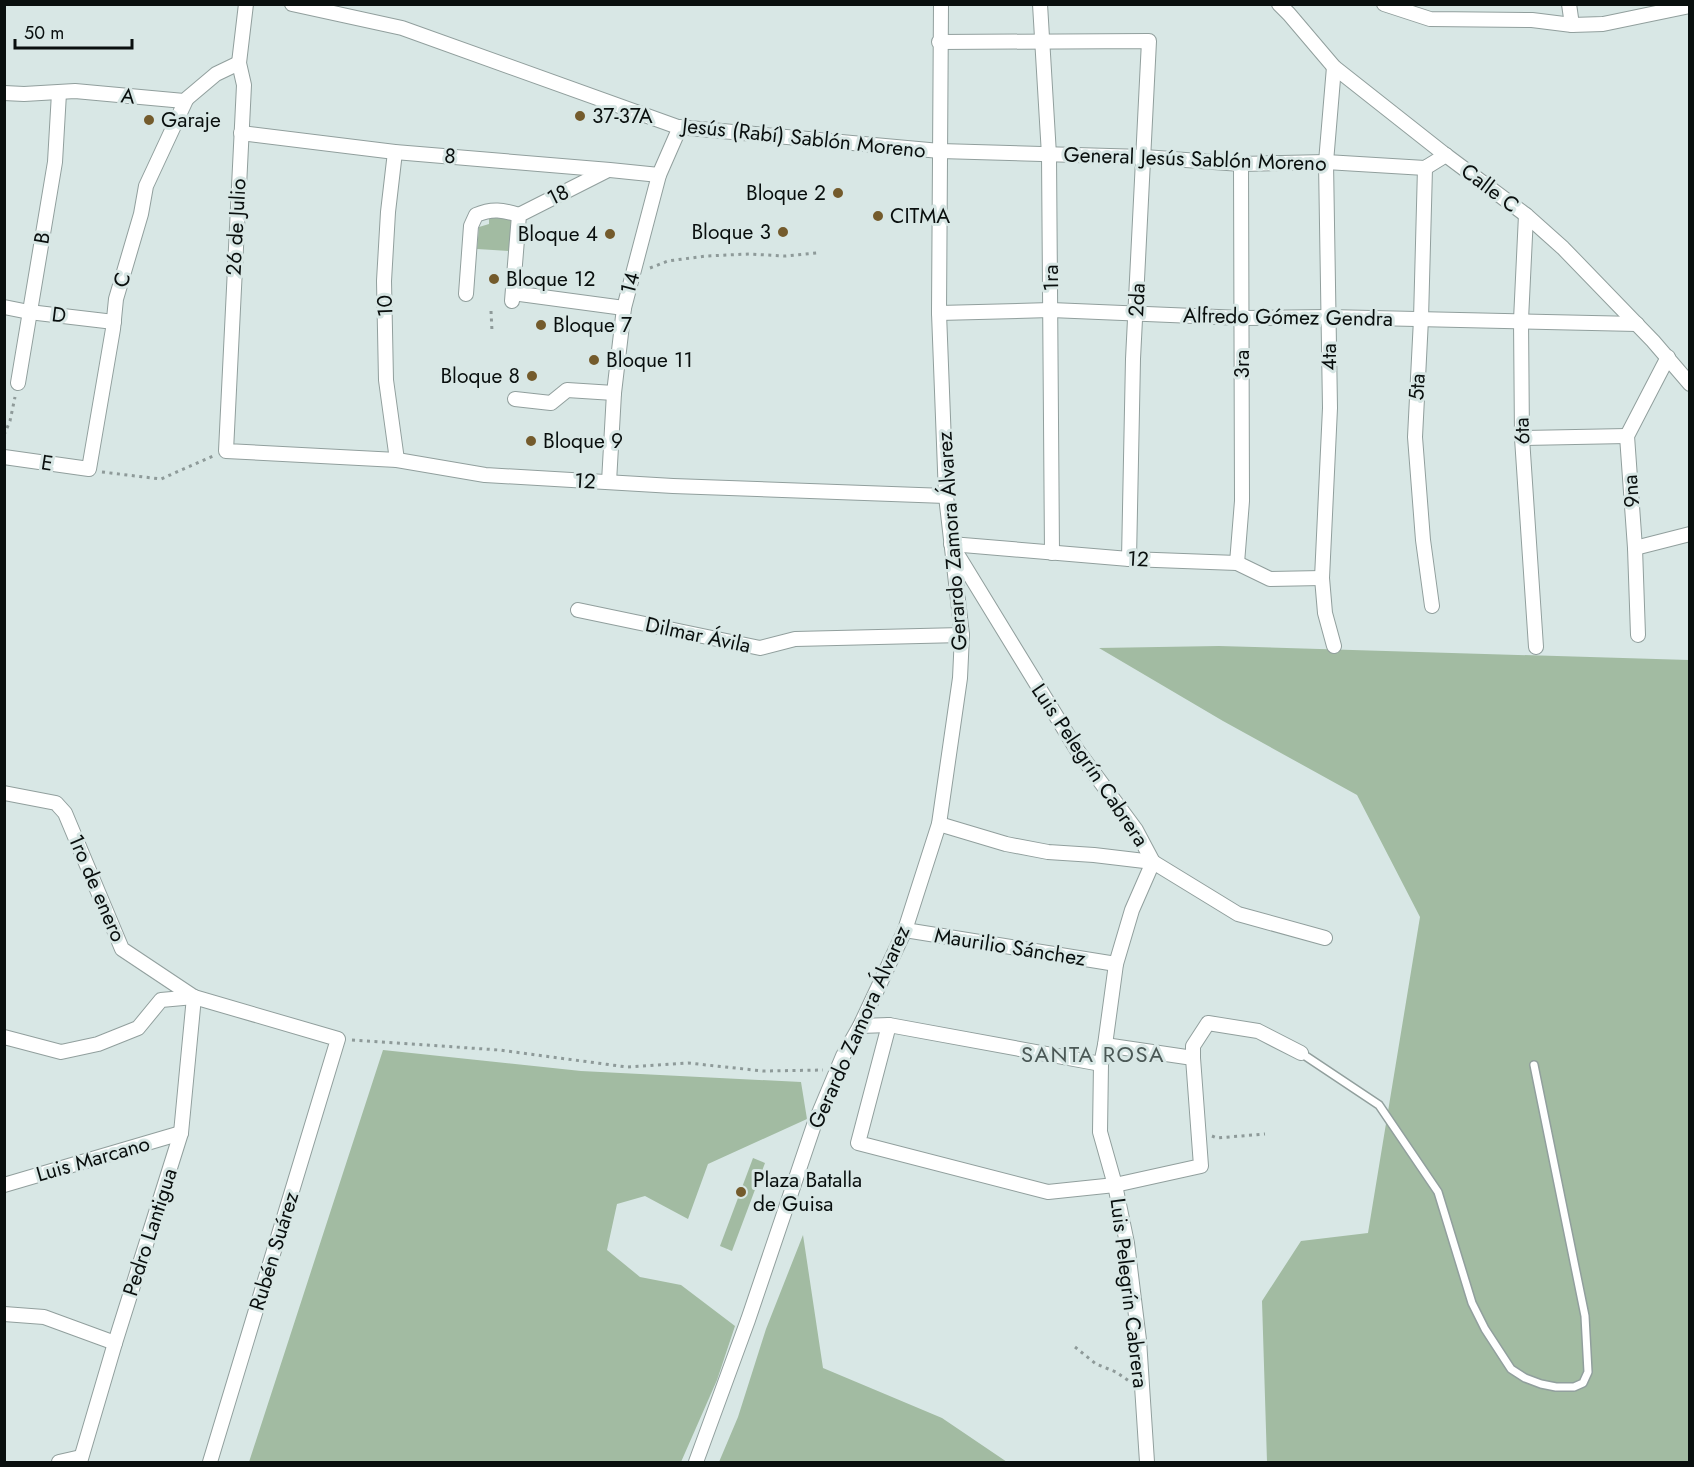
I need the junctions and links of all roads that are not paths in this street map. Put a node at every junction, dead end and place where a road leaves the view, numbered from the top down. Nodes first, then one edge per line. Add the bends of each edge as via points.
1 (246, 4) edge
2 (292, 4) edge
3 (941, 4) edge
4 (1040, 4) edge
5 (1279, 4) edge
6 (1384, 4) edge
7 (1569, 4) edge
8 (1689, 6) edge
9 (1572, 25) junction
10 (939, 42) junction
11 (1042, 42) junction
12 (239, 63) junction
13 (1334, 67) junction
14 (4, 93) edge
15 (59, 93) junction
16 (186, 100) junction
17 (680, 127) junction
18 (241, 133) junction
19 (940, 151) junction
20 (395, 152) junction
21 (1049, 155) junction
22 (1446, 155) junction
23 (1143, 157) junction
24 (1326, 162) junction
25 (1241, 164) junction
26 (1425, 168) junction
27 (610, 170) junction
28 (659, 175) junction
29 (519, 215) junction
30 (1526, 215) junction
31 (466, 294) dead end
32 (4, 306) edge
33 (624, 308) junction
34 (1051, 310) junction
35 (29, 312) junction
36 (939, 313) junction
37 (1136, 313) junction
38 (1328, 317) junction
39 (1242, 318) junction
40 (1421, 319) junction
41 (1521, 320) junction
42 (114, 322) junction
43 (1637, 324) junction
44 (1668, 357) junction
45 (18, 383) road end
46 (1689, 384) edge
47 (615, 393) junction
48 (515, 399) dead end
49 (1627, 436) junction
50 (1522, 438) junction
51 (226, 451) joint
52 (4, 457) edge
53 (397, 460) junction
54 (89, 470) joint
55 (609, 482) junction
56 (946, 496) junction
57 (1689, 534) edge
58 (951, 544) junction
59 (1635, 548) junction
60 (1052, 553) junction
61 (1129, 559) junction
62 (1237, 563) junction
63 (1322, 578) junction
64 (1432, 606) dead end
65 (578, 610) dead end
66 (962, 635) junction
67 (1638, 635) dead end
68 (1334, 646) dead end
69 (1536, 647) dead end
70 (4, 793) edge
71 (939, 824) junction
72 (1153, 862) junction
73 (904, 930) junction
74 (1324, 938) dead end
75 (1116, 964) junction
76 (194, 997) junction
77 (889, 1025) junction
78 (860, 1026) junction
79 (4, 1036) edge
80 (1105, 1045) junction
81 (1301, 1053) joint
82 (1193, 1058) junction
83 (1101, 1064) junction
84 (1534, 1065) dead end
85 (181, 1133) junction
86 (4, 1185) edge
87 (1115, 1185) junction
88 (4, 1314) edge
89 (115, 1342) junction
90 (80, 1460) edge
91 (59, 1462) edge
92 (210, 1462) edge
93 (696, 1462) edge
94 (1147, 1462) edge

1 - 12 street, 26 de Julio
2 - 17 street, Jesús (Rabí) Sablón Moreno via 402,28
3 - 10 street, Gerardo Zamora Álvarez
4 - 11 street, 1ra
5 - 13 street, Calle C
6 - 9 street via 1430,19 1532,20
7 - 9 street
8 - 9 street via 1603,24
10 - 11 street
10 - 19 street, Gerardo Zamora Álvarez
11 - 21 street, 1ra
11 - 23 street, 2da via 1149,41
12 - 16 street via 216,74
12 - 18 street, 26 de Julio via 244,85
13 - 22 street, Calle C
13 - 24 street, 4ta
14 - 15 street, A
15 - 16 street, A
15 - 35 street, B via 55,162
16 - 42 street, C via 146,186 116,299
17 - 19 street, Jesús (Rabí) Sablón Moreno
17 - 28 street, 14
18 - 20 street, 8
18 - 51 street, 26 de Julio
19 - 21 street, General Jesús Sablón Moreno
19 - 36 street, Gerardo Zamora Álvarez
20 - 27 street, 8
20 - 53 street, 10 via 384,280 386,380
21 - 23 street, General Jesús Sablón Moreno
21 - 34 street, 1ra
22 - 26 street
22 - 30 street, Calle C
23 - 25 street, General Jesús Sablón Moreno
23 - 37 street, 2da
24 - 25 street, General Jesús Sablón Moreno
24 - 26 street, General Jesús Sablón Moreno
24 - 38 street, 4ta
25 - 39 street, 3ra
26 - 40 street, 5ta
27 - 28 street, 8
27 - 29 street, 18
28 - 33 street, 14
29 - 31 street via 501,209 476,215 471,226
29 - 33 street via 516,297
30 - 41 street, 6ta
30 - 43 street, Calle C
32 - 35 street, D
33 - 47 street, 14
34 - 36 street, Alfredo Gómez Gendra
34 - 37 street, Alfredo Gómez Gendra
34 - 60 street, 1ra
35 - 42 street, D
35 - 45 street, B
36 - 56 street, Gerardo Zamora Álvarez
37 - 39 street, Alfredo Gómez Gendra
37 - 61 street, 2da
38 - 39 street, Alfredo Gómez Gendra
38 - 40 street, Alfredo Gómez Gendra
38 - 63 street, 4ta via 1330,408
39 - 62 street, 3ra via 1242,501
40 - 41 street, Alfredo Gómez Gendra
40 - 64 street, 5ta via 1414,437
41 - 43 street, Alfredo Gómez Gendra
41 - 50 street, 6ta
42 - 54 street, C
43 - 44 street, Calle C
44 - 46 street, Calle C
44 - 49 street
47 - 48 street via 567,390 551,403
47 - 55 street, 14
49 - 50 street
49 - 59 street, 9na
50 - 69 street, 6ta
51 - 53 street, 12
52 - 54 street, E
53 - 55 street, 12 via 485,476
55 - 56 street, 12
56 - 58 street, Gerardo Zamora Álvarez
57 - 59 street
58 - 60 street, 12
58 - 66 street, Gerardo Zamora Álvarez
58 - 72 street, Luis Pelegrín Cabrera via 1077,750 1136,830
59 - 67 street, 9na
60 - 61 street, 12
61 - 62 street, 12
62 - 63 street, 12 via 1270,579
63 - 68 street, 4ta via 1325,613
65 - 66 street, Dilmar Ávila via 760,648 795,639
66 - 71 street, Gerardo Zamora Álvarez via 960,678
70 - 76 street, 1ro de enero via 56,803 65,813 122,949
71 - 72 street via 1048,852
71 - 73 street, Gerardo Zamora Álvarez
72 - 74 street via 1238,914
72 - 75 street, Luis Pelegrín Cabrera via 1132,910
73 - 75 street, Maurilio Sánchez
73 - 78 street, Gerardo Zamora Álvarez
75 - 80 street, Luis Pelegrín Cabrera
76 - 79 street via 160,1000 138,1028 99,1044 61,1052
76 - 85 street, Pedro Lantigua
76 - 92 street, Rubén Suárez via 338,1039
77 - 78 street
77 - 83 street
77 - 87 street via 858,1143 1048,1192
78 - 93 street, Gerardo Zamora Álvarez via 814,1125
80 - 82 street
80 - 83 street, Luis Pelegrín Cabrera
81 - 82 street via 1258,1031 1208,1023 1193,1046
81 - 84 lane via 1379,1105 1432,1182 1472,1303 1511,1369 1541,1384 1574,1387 1583,1383 1588,1372 1585,1316
82 - 87 street via 1201,1166
83 - 87 street, Luis Pelegrín Cabrera via 1100,1132
85 - 86 street, Luis Marcano
85 - 89 street, Pedro Lantigua
87 - 94 street, Luis Pelegrín Cabrera via 1139,1340
88 - 89 street via 44,1317
89 - 90 street, Pedro Lantigua
90 - 91 street

